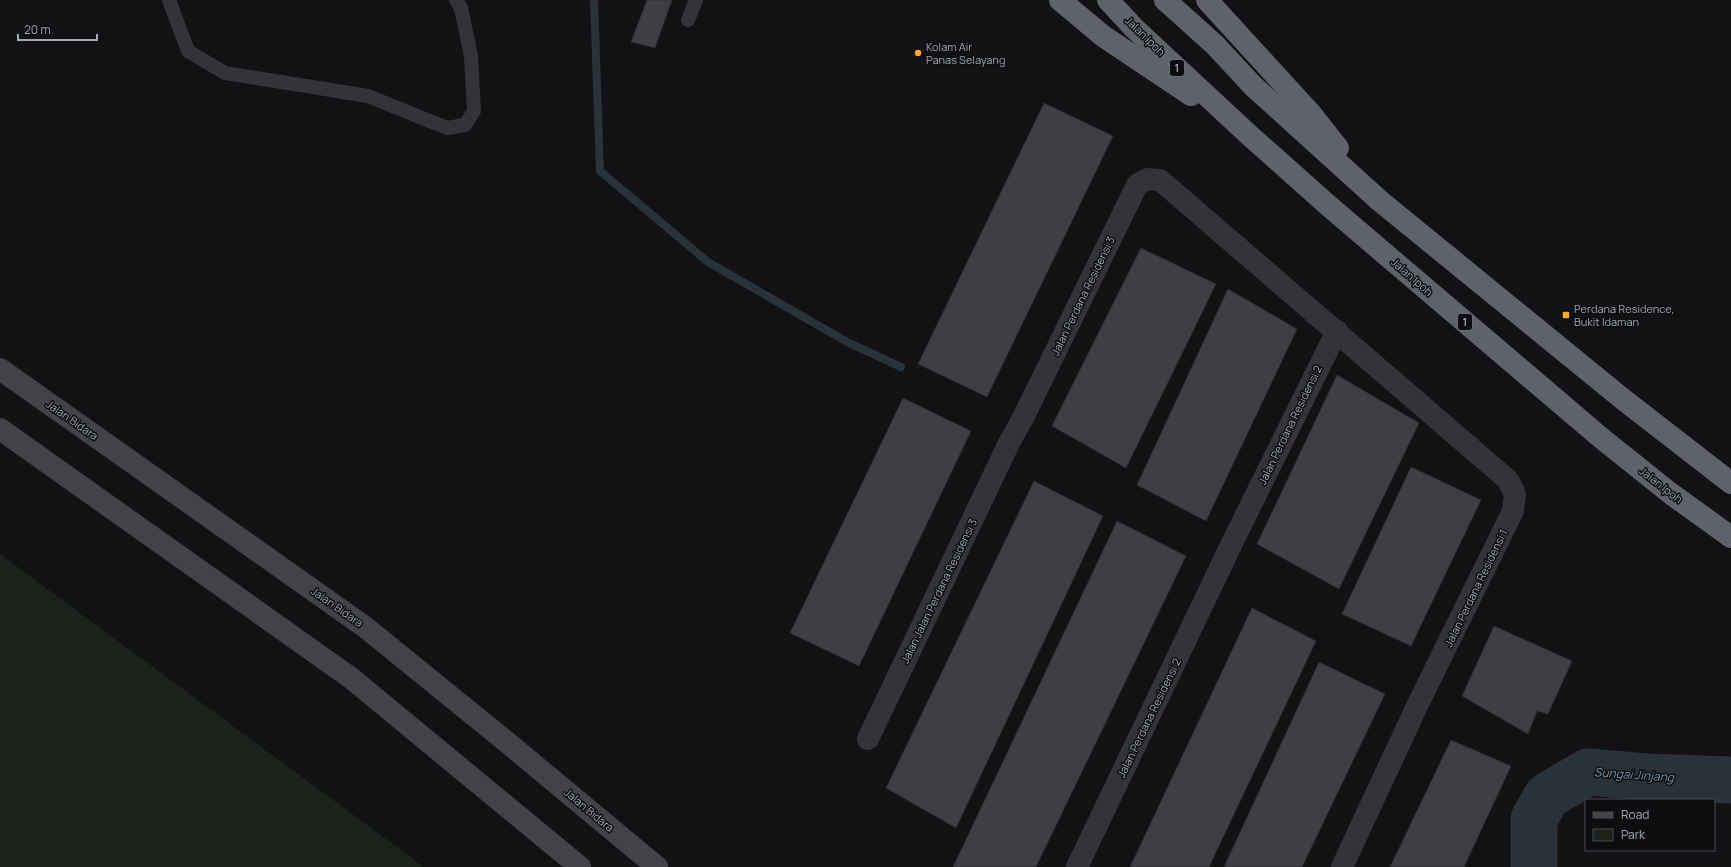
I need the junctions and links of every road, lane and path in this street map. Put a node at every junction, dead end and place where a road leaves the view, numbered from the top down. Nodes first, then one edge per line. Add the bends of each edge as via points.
1 (169, 0) edge
2 (456, 0) edge
3 (696, 0) edge
4 (1060, 0) edge
5 (1108, 0) edge
6 (1165, 0) edge
7 (1207, 0) edge
8 (688, 20) dead end
9 (1248, 134) junction
10 (1380, 201) junction
11 (1337, 331) junction
12 (0, 369) edge
13 (0, 429) edge
14 (1009, 443) joint
15 (1731, 484) edge
16 (1731, 537) edge
17 (868, 738) dead end
18 (580, 867) edge
19 (657, 867) edge
20 (1077, 867) edge
21 (1342, 867) edge

1 - 2 lane via 188,51 225,73 368,96 447,128 465,125 474,111 471,56 461,8
3 - 8 lane
4 - 9 highway via 1103,36
5 - 9 highway, Jalan Ipoh / 1 via 1134,28
6 - 10 highway via 1215,45 1254,86
7 - 10 highway via 1312,115
9 - 16 highway, Jalan Ipoh / 1 via 1600,438
10 - 15 highway
11 - 14 street, Jalan Perdana Residensi 3 via 1160,180 1147,179 1137,185
11 - 20 street, Jalan Perdana Residensi 2
11 - 21 street, Jalan Perdana Residensi 1 via 1508,480 1514,494 1513,512 1417,706
12 - 19 main road, Jalan Bidara via 364,627
13 - 18 main road via 351,678
14 - 17 street, Jalan Jalan Perdana Residensi 3

